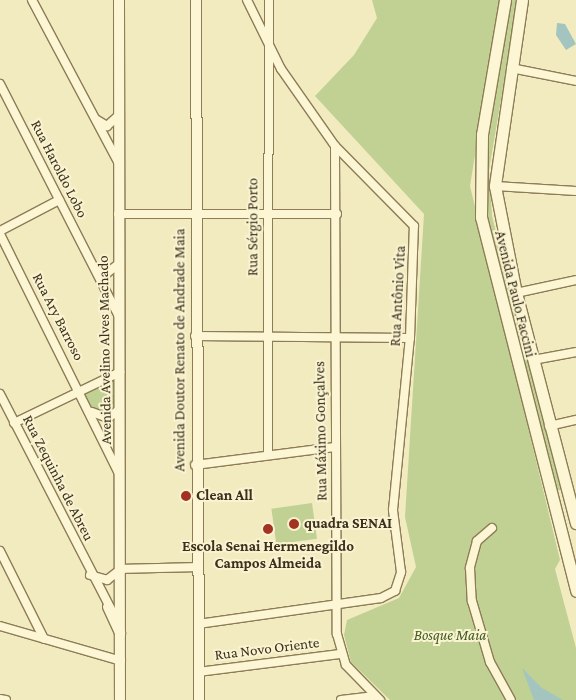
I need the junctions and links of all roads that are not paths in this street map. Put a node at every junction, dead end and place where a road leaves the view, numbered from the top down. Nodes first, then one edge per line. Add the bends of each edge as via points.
1 (32, 0) edge
2 (114, 0) edge
3 (196, 0) edge
4 (248, 0) edge
5 (269, 0) edge
6 (505, 0) edge
7 (522, 0) edge
8 (119, 5) edge
9 (266, 42) junction
10 (511, 68) junction
11 (576, 80) edge
12 (0, 84) edge
13 (117, 117) junction
14 (96, 119) junction
15 (335, 146) junction
16 (118, 162) junction
17 (496, 186) junction
18 (576, 191) edge
19 (59, 200) junction
20 (118, 214) junction
21 (195, 214) junction
22 (267, 214) junction
23 (337, 214) junction
24 (0, 233) edge
25 (120, 263) junction
26 (94, 267) junction
27 (576, 280) edge
28 (516, 293) junction
29 (120, 319) junction
30 (195, 336) junction
31 (334, 337) junction
32 (410, 338) junction
33 (266, 339) junction
34 (576, 352) edge
35 (533, 360) junction
36 (120, 372) junction
37 (80, 389) junction
38 (0, 394) edge
39 (121, 407) junction
40 (92, 412) junction
41 (576, 420) edge
42 (14, 423) junction
43 (549, 426) junction
44 (334, 447) junction
45 (268, 454) junction
46 (195, 465) junction
47 (121, 479) junction
48 (551, 493) junction
49 (573, 502) edge
50 (576, 523) edge
51 (489, 530) dead end
52 (571, 548) edge
53 (0, 551) edge
54 (196, 567) junction
55 (121, 569) junction
56 (90, 574) junction
57 (576, 591) edge
58 (338, 604) junction
59 (108, 607) junction
60 (122, 612) junction
61 (198, 624) junction
62 (0, 626) edge
63 (44, 639) junction
64 (122, 641) junction
65 (102, 652) junction
66 (340, 654) junction
67 (122, 661) junction
68 (198, 672) junction
69 (366, 686) junction
70 (358, 698) junction
71 (378, 698) edge
72 (0, 699) edge
73 (6, 700) edge
74 (120, 700) edge
75 (198, 700) edge
76 (341, 700) edge
77 (511, 700) edge

1 - 14 street
2 - 8 street
3 - 21 street, Avenida Doutor Renato de Andrade Maia
4 - 9 street, Rua Antônio Vita
5 - 9 street, Rua Sérgio Porto
6 - 48 main road, Avenida Paulo Faccini via 482,134 481,217
7 - 10 main road, Avenida Paulo Faccini
8 - 13 street, Avenida Avelino Alves Machado
9 - 15 street, Rua Antônio Vita
9 - 22 street, Rua Sérgio Porto
10 - 11 street
10 - 17 main road, Avenida Paulo Faccini
12 - 19 street, Rua Haroldo Lobo
13 - 14 street via 107,126
13 - 16 street, Avenida Avelino Alves Machado
14 - 16 street
15 - 23 street, Rua Máximo Gonçalves
15 - 32 street, Rua Antônio Vita via 414,226
16 - 20 street, Avenida Avelino Alves Machado
17 - 18 street
17 - 28 main road, Avenida Paulo Faccini
19 - 24 street
19 - 26 street, Rua Haroldo Lobo
20 - 21 street
20 - 25 street, Avenida Avelino Alves Machado
21 - 22 street
21 - 30 street, Avenida Doutor Renato de Andrade Maia
22 - 23 street
22 - 33 street, Rua Sérgio Porto
23 - 31 street, Rua Máximo Gonçalves
24 - 37 street, Rua Ary Barroso
25 - 26 street via 107,273
25 - 29 street, Avenida Avelino Alves Machado
26 - 29 street, Rua Haroldo Lobo
27 - 28 street
28 - 35 main road, Avenida Paulo Faccini
29 - 36 street, Avenida Avelino Alves Machado
30 - 33 street
30 - 46 street, Avenida Doutor Renato de Andrade Maia
31 - 32 street
31 - 33 street
31 - 44 street, Rua Máximo Gonçalves
32 - 58 street, Rua Antônio Vita via 393,510 400,577 395,591 387,596
33 - 45 street, Rua Sérgio Porto
34 - 35 street
35 - 43 main road, Avenida Paulo Faccini
36 - 37 street
36 - 39 street, Avenida Avelino Alves Machado
37 - 40 street, Rua Ary Barroso
37 - 42 street
38 - 42 street, Rua Zequinha de Abreu
39 - 40 street via 108,418
39 - 47 street, Avenida Avelino Alves Machado
40 - 47 street, Rua Ary Barroso
41 - 43 street
42 - 56 street, Rua Zequinha de Abreu
43 - 49 main road, Avenida Paulo Faccini
44 - 45 street
44 - 58 street, Rua Máximo Gonçalves
45 - 46 street
46 - 54 street, Avenida Doutor Renato de Andrade Maia
47 - 55 street, Avenida Avelino Alves Machado
48 - 49 main road
48 - 52 main road, Avenida Paulo Faccini
49 - 50 main road, Avenida Paulo Faccini
51 - 77 street via 477,541 470,568 472,601 490,662
52 - 57 main road, Avenida Paulo Faccini
53 - 63 street
54 - 55 street
54 - 61 street, Avenida Doutor Renato de Andrade Maia
55 - 56 street via 107,580
55 - 60 street, Avenida Avelino Alves Machado
56 - 59 street, Rua Zequinha de Abreu
58 - 61 street, Rua Antônio Vita
58 - 66 street, Rua Máximo Gonçalves
59 - 60 street
59 - 64 street
60 - 64 street, Avenida Avelino Alves Machado
61 - 68 street, Avenida Doutor Renato de Andrade Maia
62 - 63 street
63 - 65 street
64 - 65 street
64 - 67 street, Avenida Avelino Alves Machado
65 - 67 street
66 - 68 street, Rua Novo Oriente
66 - 69 street
67 - 74 street, Avenida Avelino Alves Machado
68 - 75 street, Avenida Doutor Renato de Andrade Maia
69 - 70 street
69 - 71 street
70 - 71 street
70 - 76 street
72 - 73 street

